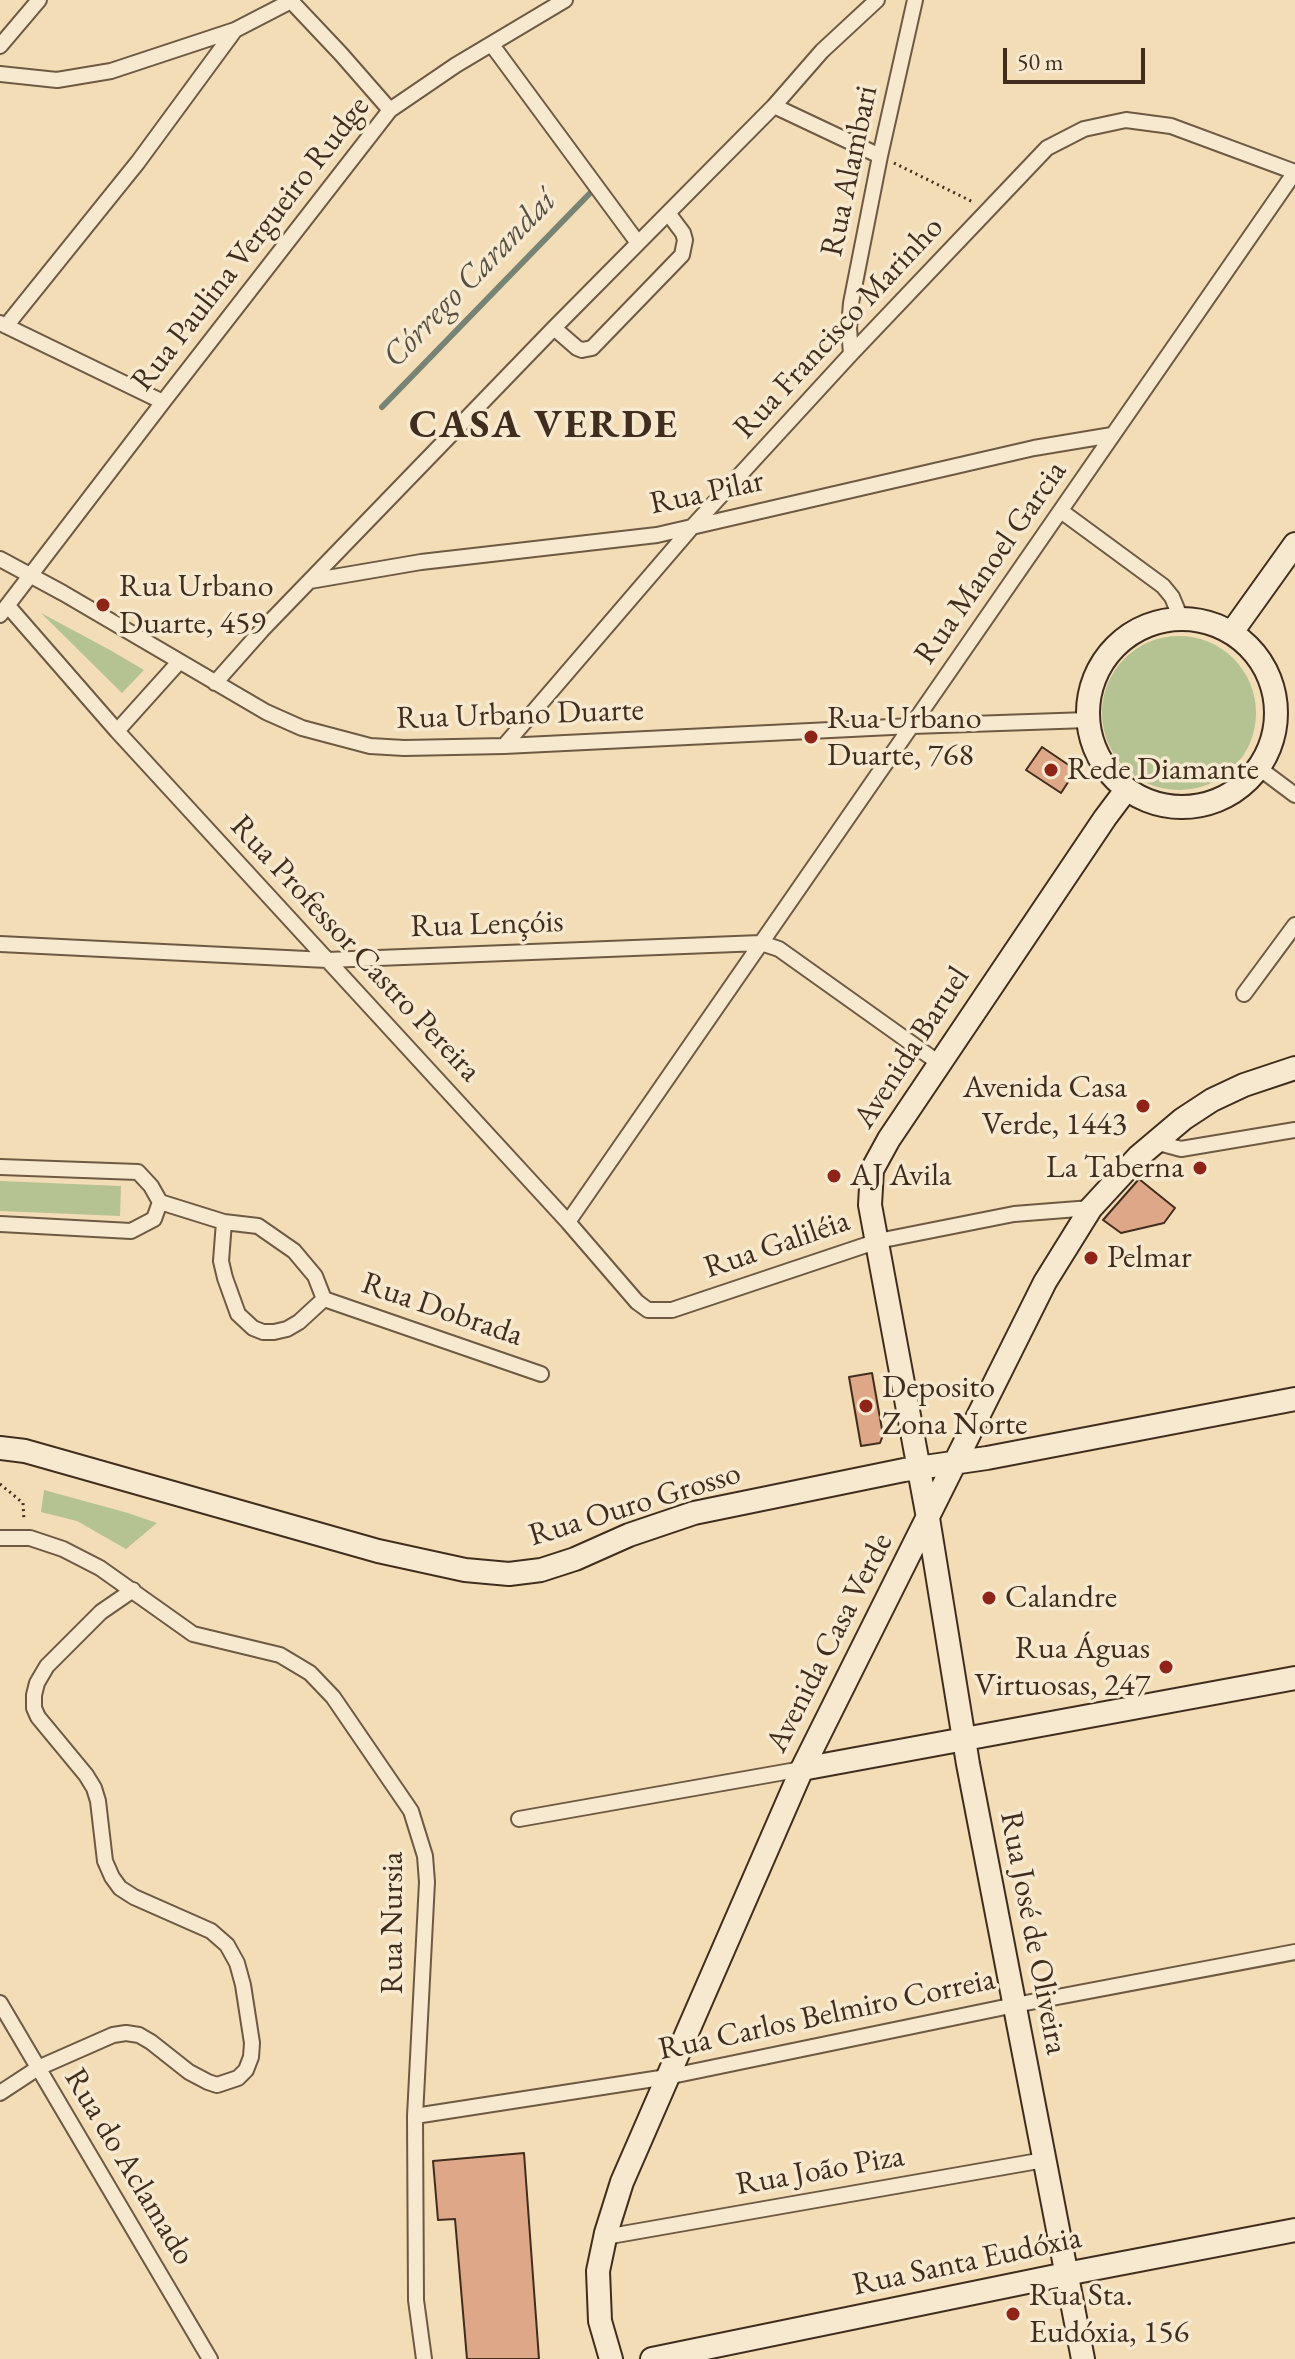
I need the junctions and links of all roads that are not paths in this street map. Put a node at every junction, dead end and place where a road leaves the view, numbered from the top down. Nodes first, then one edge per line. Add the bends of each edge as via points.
1 (39, 0) edge
2 (565, 0) edge
3 (877, 0) edge
4 (915, 0) edge
5 (292, 1) edge
6 (235, 30) junction
7 (492, 45) junction
8 (0, 46) edge
9 (0, 74) edge
10 (774, 106) junction
11 (390, 110) junction
12 (880, 156) junction
13 (1295, 172) edge
14 (668, 213) junction
15 (638, 243) junction
16 (3, 324) edge
17 (554, 328) junction
18 (851, 354) junction
19 (163, 402) junction
20 (1112, 435) junction
21 (1061, 511) junction
22 (693, 526) junction
23 (1295, 544) edge
24 (0, 559) edge
25 (30, 576) junction
26 (310, 581) junction
27 (4, 611) edge
28 (1176, 619) junction
29 (1232, 632) junction
30 (179, 662) junction
31 (215, 683) junction
32 (1088, 720) junction
33 (912, 726) junction
34 (117, 731) junction
35 (504, 746) junction
36 (1259, 768) junction
37 (1126, 790) junction
38 (1295, 795) edge
39 (1295, 925) edge
40 (761, 943) junction
41 (0, 944) edge
42 (327, 960) junction
43 (1244, 994) dead end
44 (939, 1063) junction
45 (1295, 1068) edge
46 (1295, 1130) edge
47 (1155, 1142) junction
48 (0, 1167) edge
49 (160, 1202) junction
50 (1091, 1208) junction
51 (224, 1222) junction
52 (568, 1222) junction
53 (0, 1224) edge
54 (878, 1241) junction
55 (324, 1299) junction
56 (672, 1310) joint
57 (541, 1374) dead end
58 (1295, 1399) edge
59 (0, 1448) edge
60 (955, 1463) junction
61 (918, 1468) junction
62 (928, 1518) junction
63 (0, 1538) edge
64 (133, 1590) junction
65 (1295, 1678) edge
66 (964, 1741) junction
67 (802, 1769) junction
68 (519, 1819) dead end
69 (1295, 1952) edge
70 (0, 2003) edge
71 (1015, 2005) junction
72 (38, 2068) junction
73 (667, 2077) junction
74 (0, 2093) edge
75 (415, 2116) junction
76 (1044, 2160) junction
77 (1295, 2230) edge
78 (605, 2237) junction
79 (1066, 2274) junction
80 (210, 2359) edge
81 (424, 2359) edge
82 (611, 2359) edge
83 (652, 2359) edge
84 (1083, 2359) edge

1 - 8 street
2 - 7 street, Rua Paulina Vergueiro Rudge
3 - 10 street
4 - 12 street, Rua Alambari
5 - 6 street
5 - 11 street
6 - 9 street via 85,77
6 - 16 street via 138,162
7 - 11 street, Rua Paulina Vergueiro Rudge
7 - 15 street
10 - 12 street
10 - 14 street
11 - 19 street, Rua Paulina Vergueiro Rudge
12 - 18 street, Rua Alambari via 851,303
13 - 18 street, Rua Francisco Marinho via 1171,126 1126,120 1084,129 1047,148
13 - 20 street, Rua Manoel Garcia
14 - 15 street
14 - 17 street via 683,233 682,255 592,348 577,348
15 - 17 street
16 - 19 street
17 - 26 street
18 - 22 street, Rua Francisco Marinho
19 - 25 street, Rua Paulina Vergueiro Rudge
20 - 21 street, Rua Manoel Garcia
20 - 22 street, Rua Pilar
21 - 28 street via 1163,586 1177,609
21 - 33 street, Rua Manoel Garcia
22 - 26 street, Rua Pilar
22 - 35 street, Rua Francisco Marinho
23 - 29 street
24 - 25 street, Rua Urbano Duarte
25 - 27 street, Rua Paulina Vergueiro Rudge
25 - 30 street, Rua Urbano Duarte
26 - 31 street
27 - 34 street, Rua Professor Castro Pereira
28 - 29 street via 1206,621
28 - 32 street via 1147,625 1121,641 1102,663 1090,690
29 - 36 street via 1260,659 1275,694 1277,720
30 - 31 street, Rua Urbano Duarte
30 - 34 street
31 - 35 street, Rua Urbano Duarte via 302,728 370,746
32 - 33 street, Rua Urbano Duarte
32 - 37 street via 1093,747
33 - 35 street, Rua Urbano Duarte
33 - 40 street, Rua Manoel Garcia
34 - 42 street, Rua Professor Castro Pereira
36 - 37 street via 1238,789 1212,803 1182,808 1153,804
36 - 38 street
37 - 44 street, Avenida Baruel
39 - 43 street
40 - 42 street, Rua Lençóis
40 - 44 street, Rua Lençóis via 779,949
40 - 52 street, Rua Manoel Garcia
41 - 42 street, Rua Lençóis
42 - 52 street, Rua Professor Castro Pereira
44 - 54 street, Avenida Baruel via 872,1170 870,1205
45 - 47 street, Avenida Casa Verde via 1212,1100
46 - 47 street via 1181,1149
47 - 50 street, Avenida Casa Verde
48 - 49 street via 138,1172
49 - 51 street
49 - 53 street via 154,1219 131,1231
50 - 54 street, Rua Galiléia via 1014,1214
50 - 60 street, Avenida Casa Verde via 1045,1282
51 - 55 street via 258,1226 279,1239 315,1276
51 - 55 street via 225,1278 238,1314 253,1328 287,1329
52 - 56 street, Rua Professor Castro Pereira via 637,1302 648,1310
54 - 56 street, Rua Galiléia
54 - 61 street, Avenida Baruel
55 - 57 street, Rua Dobrada
58 - 60 street, Rua Ouro Grosso
59 - 61 street, Rua Ouro Grosso via 378,1551 509,1574 575,1559 694,1513
60 - 61 street, Rua Ouro Grosso
60 - 62 street, Avenida Casa Verde
61 - 62 street, Avenida Baruel
62 - 66 street, Rua José de Oliveira
62 - 67 street, Avenida Casa Verde
63 - 64 street, Rua Nursia via 25,1538 63,1549
64 - 72 street via 101,1612 47,1666 37,1683 34,1708 94,1788 105,1861 120,1888 211,1931 227,1945 243,1985 251,2057 238,2078 217,2085 189,2072 139,2035 126,2033
64 - 75 street, Rua Nursia via 193,1634 280,1655 310,1673 333,1697 411,1811 427,1882
65 - 66 street
66 - 67 street
66 - 71 street, Rua José de Oliveira
67 - 68 street
67 - 73 street, Avenida Casa Verde
69 - 71 street, Rua Carlos Belmiro Correia
70 - 72 street, Rua do Aclamado
71 - 73 street, Rua Carlos Belmiro Correia
71 - 76 street, Rua José de Oliveira
72 - 74 street
72 - 80 street, Rua do Aclamado
73 - 75 street, Rua Carlos Belmiro Correia
73 - 78 street, Avenida Casa Verde via 622,2182
75 - 81 street, Rua Nursia via 416,2300
76 - 78 street, Rua João Piza
76 - 79 street, Rua José de Oliveira
77 - 79 street, Rua Santa Eudóxia
78 - 82 street, Avenida Casa Verde via 598,2271 600,2321
79 - 83 street, Rua Santa Eudóxia
79 - 84 street, Rua José de Oliveira

